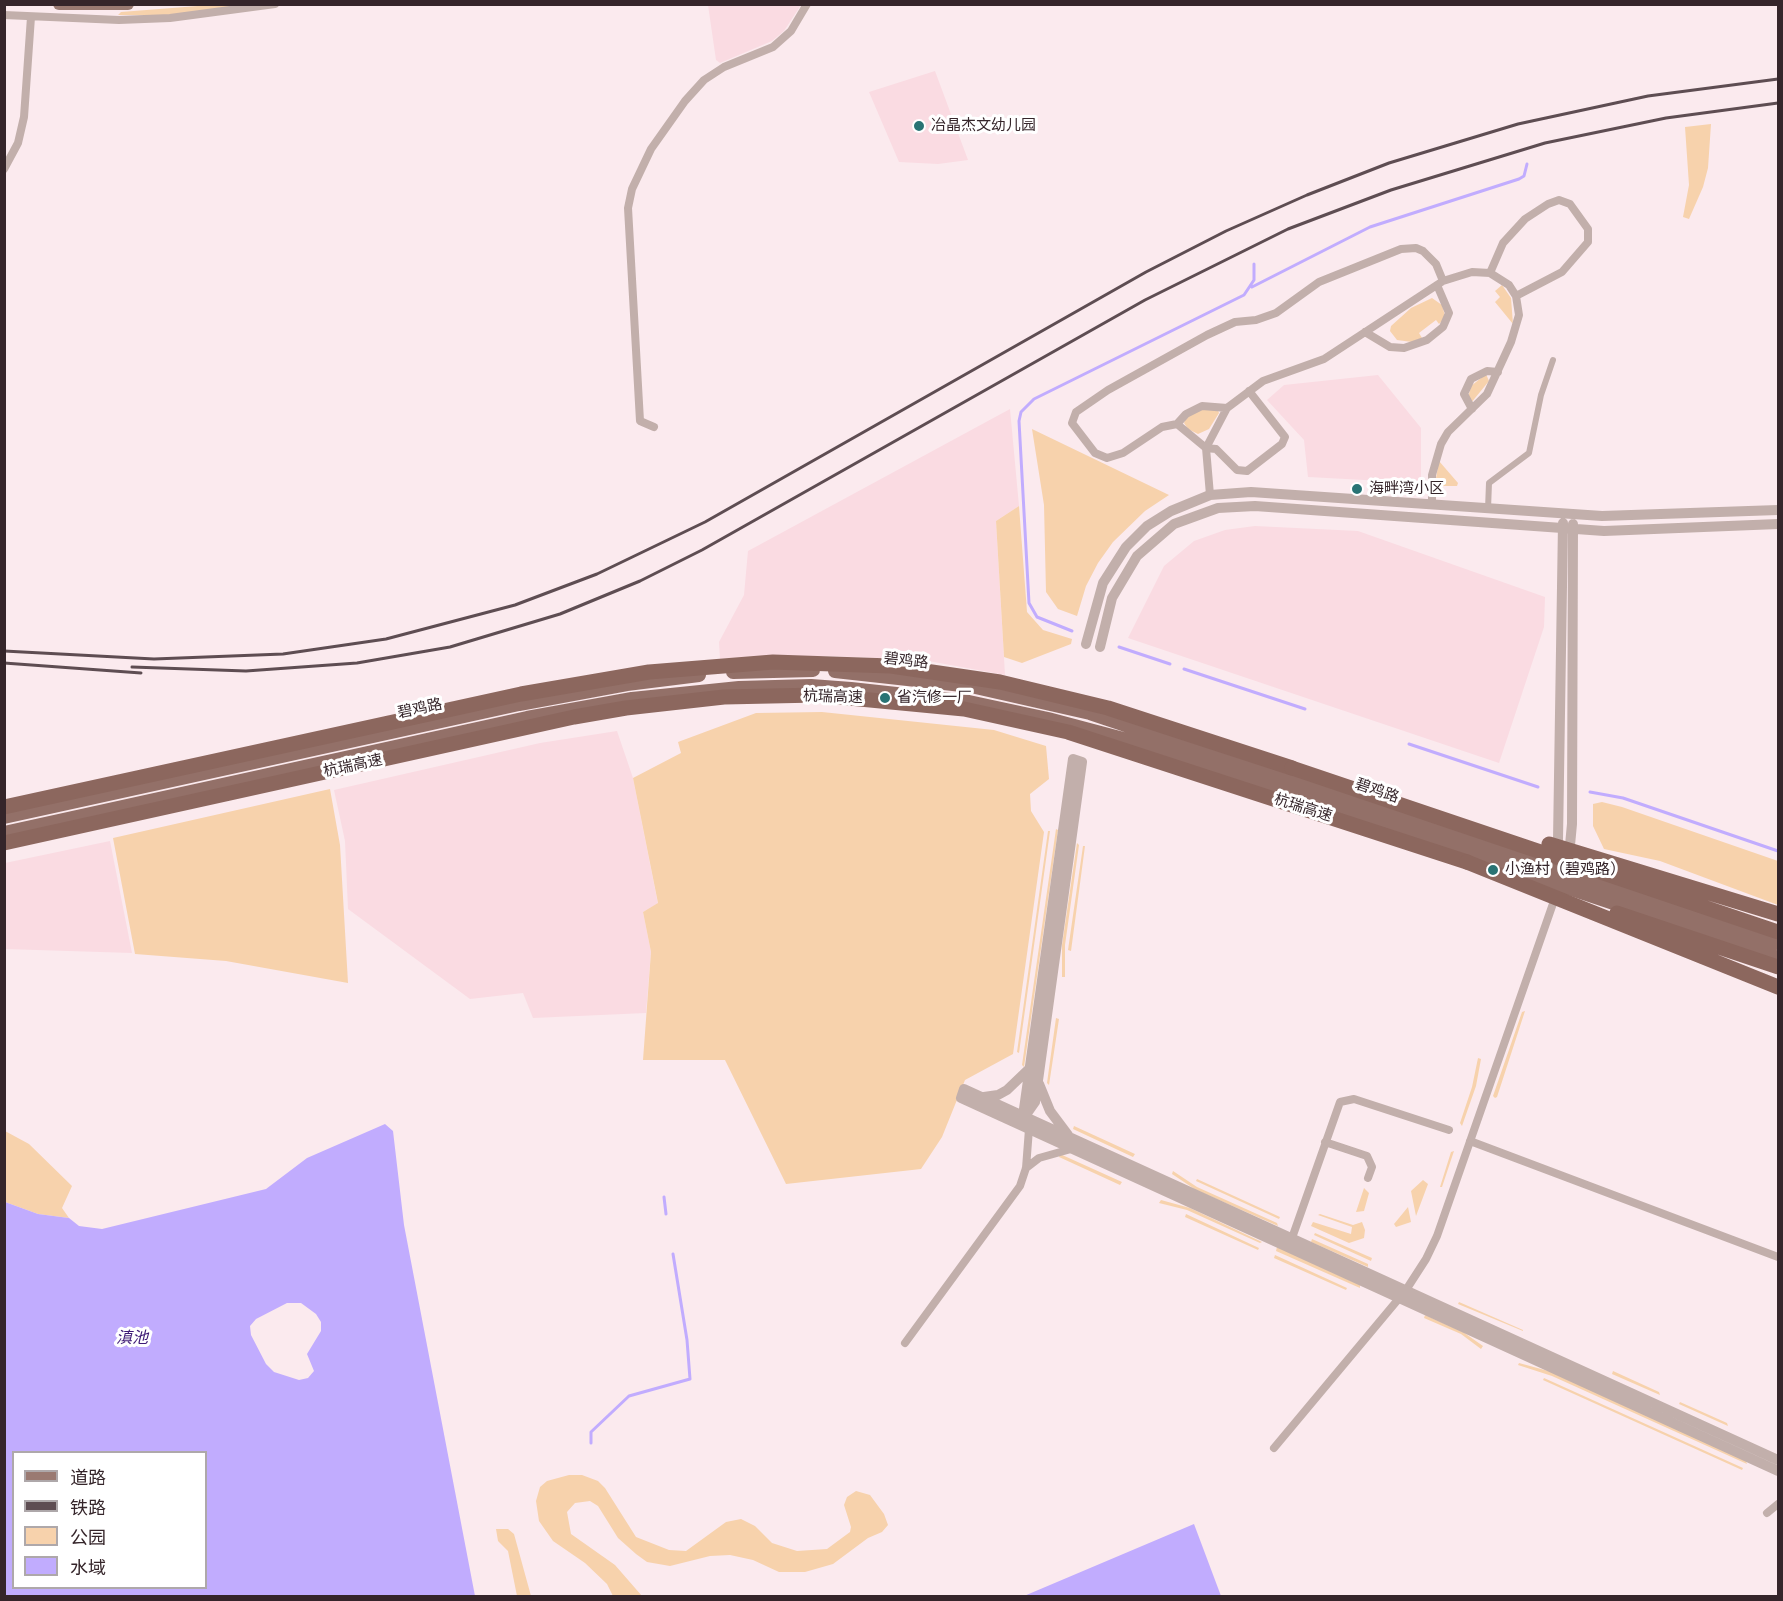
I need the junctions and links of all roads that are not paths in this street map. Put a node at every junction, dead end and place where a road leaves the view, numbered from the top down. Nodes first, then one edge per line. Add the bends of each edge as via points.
1 (59, 4) edge
2 (128, 4) edge
3 (275, 4) edge
4 (807, 4) edge
5 (97, 5) edge
6 (4, 15) edge
7 (31, 16) junction
8 (4, 169) edge
9 (1490, 273) junction
10 (1440, 283) junction
11 (1516, 296) junction
12 (1365, 333) junction
13 (1553, 360) dead end
14 (1498, 372) junction
15 (1249, 391) junction
16 (1227, 408) junction
17 (1472, 409) junction
18 (1177, 424) junction
19 (654, 427) dead end
20 (1206, 448) junction
21 (1210, 495) junction
22 (1432, 504) junction
23 (1488, 508) junction
24 (1779, 510) edge
25 (1568, 514) junction
26 (1779, 524) edge
27 (1568, 529) junction
28 (1086, 644) joint
29 (1100, 647) joint
30 (1292, 768) junction
31 (4, 807) edge
32 (4, 817) edge
33 (4, 834) edge
34 (4, 843) edge
35 (1467, 862) junction
36 (1555, 868) junction
37 (1560, 885) junction
38 (1779, 914) edge
39 (1779, 932) edge
40 (1779, 943) edge
41 (1779, 958) edge
42 (1779, 967) edge
43 (1779, 987) edge
44 (1030, 1068) junction
45 (1038, 1077) junction
46 (979, 1096) junction
47 (1023, 1116) junction
48 (1007, 1119) junction
49 (1029, 1129) junction
50 (1449, 1130) dead end
51 (1042, 1135) junction
52 (1070, 1137) junction
53 (1470, 1141) junction
54 (1325, 1142) junction
55 (1072, 1149) junction
56 (1026, 1167) junction
57 (1368, 1178) dead end
58 (1292, 1238) junction
59 (1779, 1257) edge
60 (1402, 1294) junction
61 (904, 1343) dead end
62 (1274, 1448) dead end
63 (1779, 1460) edge
64 (1779, 1471) edge
65 (1779, 1504) edge
66 (1767, 1513) dead end

1 - 5 main road
2 - 5 main road
3 - 7 street via 170,18
4 - 19 street via 791,31 773,47 724,67 704,80 651,149 632,189 628,208 640,421
6 - 7 street
7 - 8 street via 24,117 18,143
9 - 10 street via 1472,272
9 - 11 street via 1509,285
9 - 11 street via 1503,243 1525,219 1559,200 1570,204 1588,229 1588,242 1562,272
10 - 12 street
10 - 12 street via 1449,314 1443,327 1427,340 1404,348 1390,347
10 - 18 street via 1436,264 1423,251 1401,249 1319,282 1276,313 1235,322 1207,335 1108,390 1076,412 1072,423 1095,453 1107,458 1123,453 1162,427
11 - 14 street via 1519,315
12 - 15 street via 1324,359 1273,376
13 - 23 street via 1529,453 1489,483
14 - 17 street via 1487,394
14 - 17 street via 1487,371 1471,380 1464,394
15 - 16 street
15 - 20 street via 1282,432 1282,444 1243,471 1232,467 1216,449
16 - 18 street via 1202,406
16 - 20 street
17 - 22 street via 1440,444 1432,475
18 - 20 street
20 - 21 street
21 - 22 street via 1251,492
21 - 28 street via 1165,514 1126,547 1103,583
22 - 23 street
23 - 25 street
24 - 25 street
25 - 27 street
26 - 27 street
27 - 29 street via 1255,506 1207,510 1174,524 1137,555 1112,597
27 - 36 street via 1572,824 1570,845
28 - 29 street
30 - 31 highway via 1108,708 1000,682 891,666 774,662 649,672 521,694
30 - 38 highway, bridge
30 - 39 highway, bridge
32 - 36 highway, 碧鸡路 via 555,696 690,676 809,670 971,686 1090,713
33 - 37 highway, 碧鸡路 via 574,709 667,694 811,686 969,702 1087,729
34 - 35 highway, 杭瑞高速 via 584,715 724,697 818,695 964,709 1068,732
35 - 42 highway, 杭瑞高速, bridge
35 - 43 highway, bridge
36 - 40 highway, 碧鸡路
37 - 41 highway, 碧鸡路
37 - 53 street
44 - 45 street via 1073,759 1082,762
44 - 46 street via 1007,1090 989,1097
44 - 47 street
45 - 47 street via 1035,1102
45 - 52 street via 1044,1101
46 - 47 street
46 - 48 street via 964,1089 961,1098
47 - 48 street
47 - 51 street
47 - 52 street
48 - 49 street
49 - 51 street
49 - 56 street
50 - 54 street via 1349,1098 1337,1105
51 - 55 street
52 - 58 street
53 - 59 street
53 - 60 street via 1437,1236
54 - 57 street via 1367,1156 1372,1167
54 - 58 street
55 - 56 street via 1048,1154
55 - 60 street
56 - 61 street via 1020,1186
58 - 60 street
60 - 62 street
60 - 63 street
60 - 64 street
65 - 66 street

